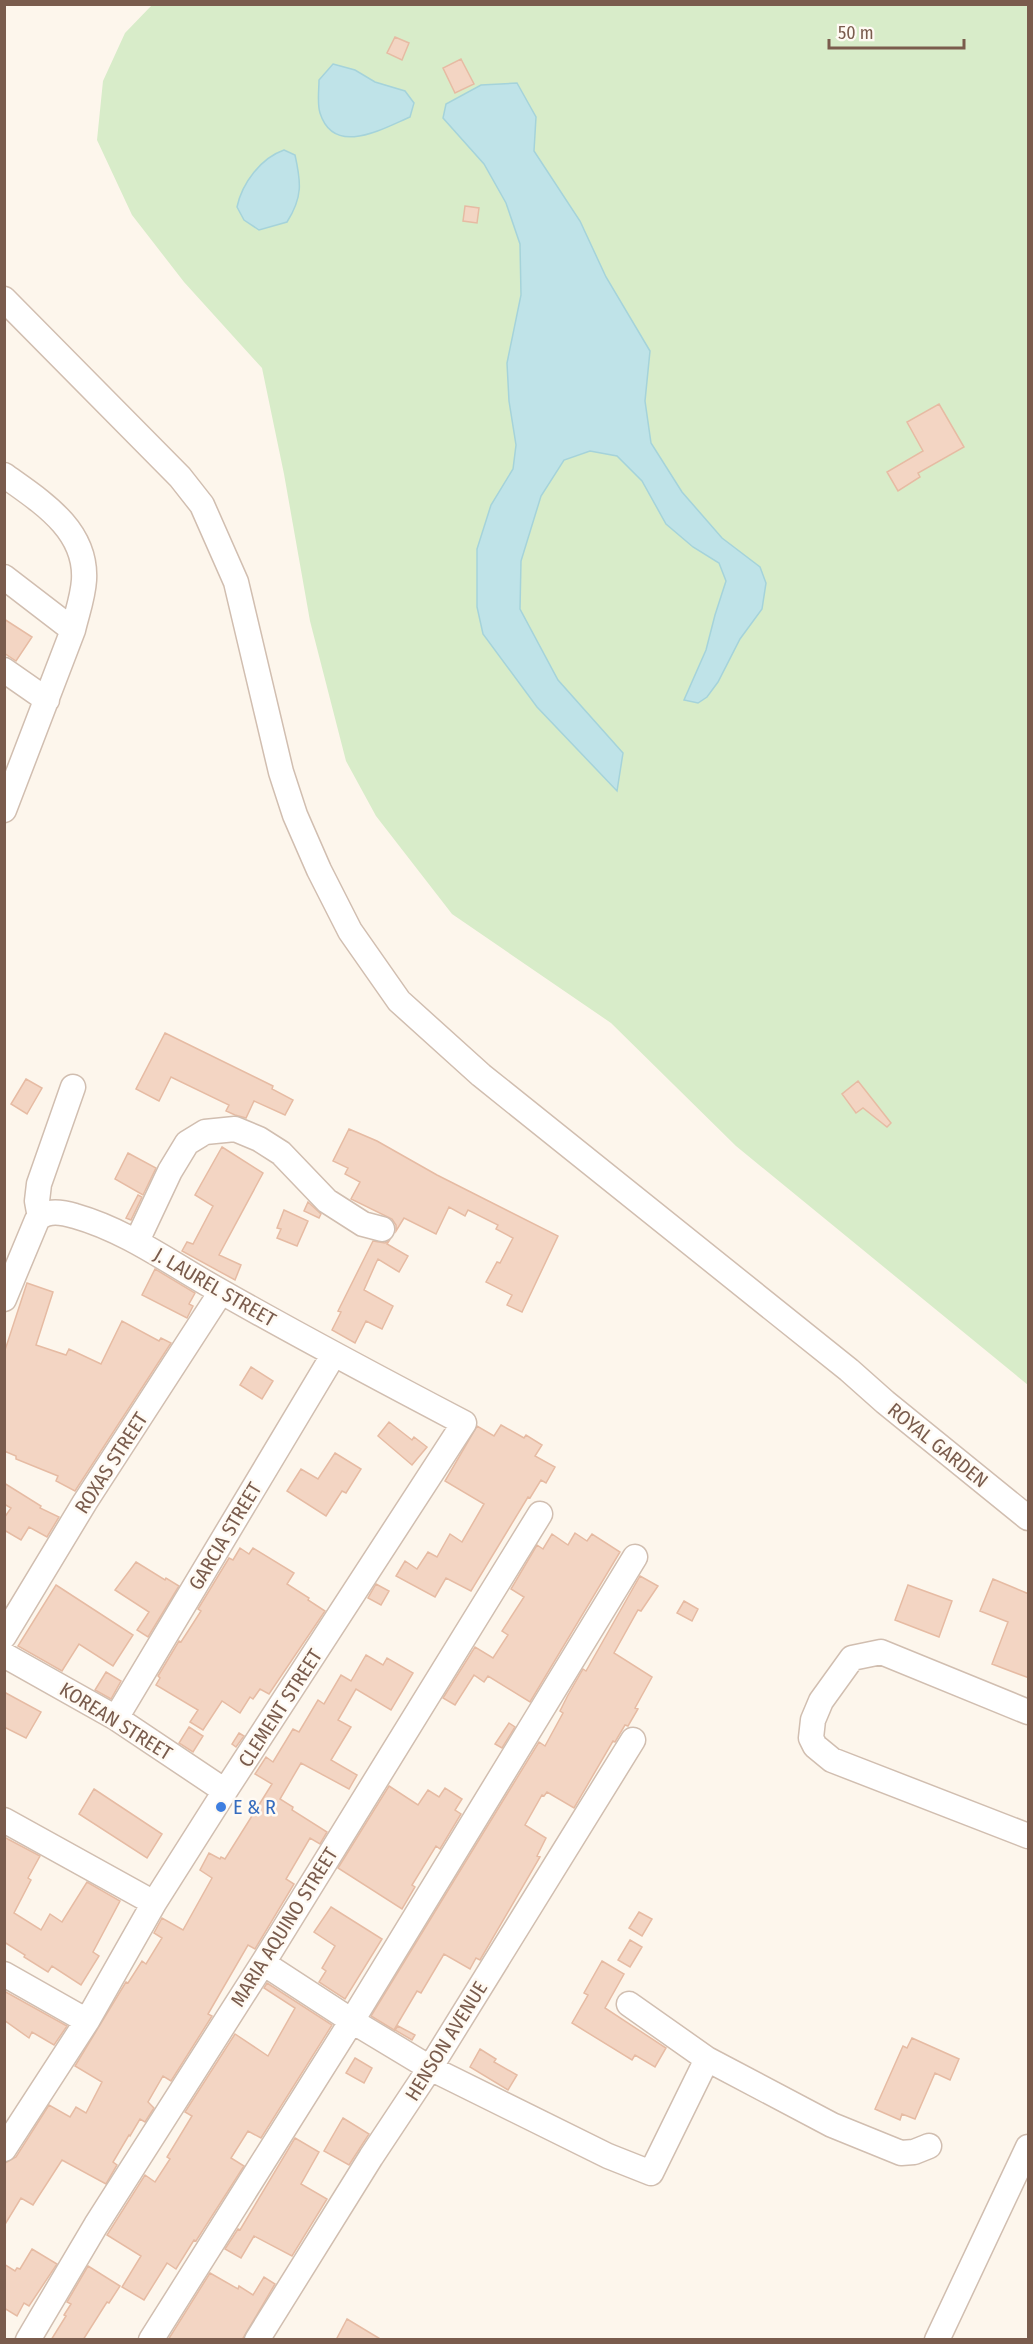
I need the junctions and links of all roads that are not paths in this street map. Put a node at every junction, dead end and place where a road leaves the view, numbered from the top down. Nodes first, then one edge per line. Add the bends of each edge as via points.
1 (4, 299) edge
2 (4, 475) edge
3 (4, 577) edge
4 (73, 630) junction
5 (4, 670) edge
6 (47, 700) junction
7 (12, 763) edge
8 (4, 810) edge
9 (72, 1087) dead end
10 (42, 1214) junction
11 (382, 1229) dead end
12 (137, 1241) junction
13 (221, 1292) junction
14 (4, 1299) edge
15 (334, 1354) junction
16 (464, 1423) joint
17 (540, 1514) dead end
18 (1029, 1518) edge
19 (635, 1557) dead end
20 (4, 1636) edge
21 (4, 1655) edge
22 (1029, 1712) edge
23 (116, 1718) junction
24 (633, 1740) dead end
25 (225, 1791) junction
26 (4, 1820) edge
27 (1027, 1832) edge
28 (154, 1904) junction
29 (262, 1963) junction
30 (4, 1974) edge
31 (629, 2004) dead end
32 (87, 2021) junction
33 (351, 2021) junction
34 (707, 2059) junction
35 (430, 2068) junction
36 (7, 2138) edge
37 (929, 2146) dead end
38 (1028, 2148) edge
39 (28, 2340) edge
40 (151, 2340) edge
41 (257, 2340) edge
42 (937, 2340) edge

1 - 18 street, ROYAL GARDEN via 202,504 236,582 281,772 295,815 350,931 399,1001 481,1075
2 - 4 street via 62,520 77,542 84,580
3 - 4 street
4 - 6 street
5 - 6 street
6 - 7 street
7 - 8 street
9 - 10 street via 39,1184 37,1201
10 - 12 street, J. LAUREL STREET via 76,1216
10 - 14 street
11 - 12 street via 363,1224 327,1201 281,1153 235,1129 205,1132 187,1143
12 - 13 street, J. LAUREL STREET
13 - 15 street, J. LAUREL STREET
13 - 20 street, ROXAS STREET
15 - 16 street, J. LAUREL STREET
15 - 23 street, GARCIA STREET
16 - 25 street, CLEMENT STREET
17 - 29 street, MARIA AQUINO STREET
19 - 33 street
21 - 23 street, KOREAN STREET
22 - 27 street via 881,1652 852,1658 821,1701 811,1738 814,1746 832,1760
23 - 25 street, KOREAN STREET
24 - 35 street, HENSON AVENUE
25 - 28 street, CLEMENT STREET
26 - 28 street
28 - 32 street, CLEMENT STREET
29 - 33 street
29 - 39 street, MARIA AQUINO STREET via 96,2224
30 - 32 street
31 - 34 street
32 - 36 street, CLEMENT STREET
33 - 35 street
33 - 40 street
34 - 35 street via 651,2173 608,2156
34 - 37 street via 832,2126 901,2153
35 - 41 street, HENSON AVENUE
38 - 42 street

